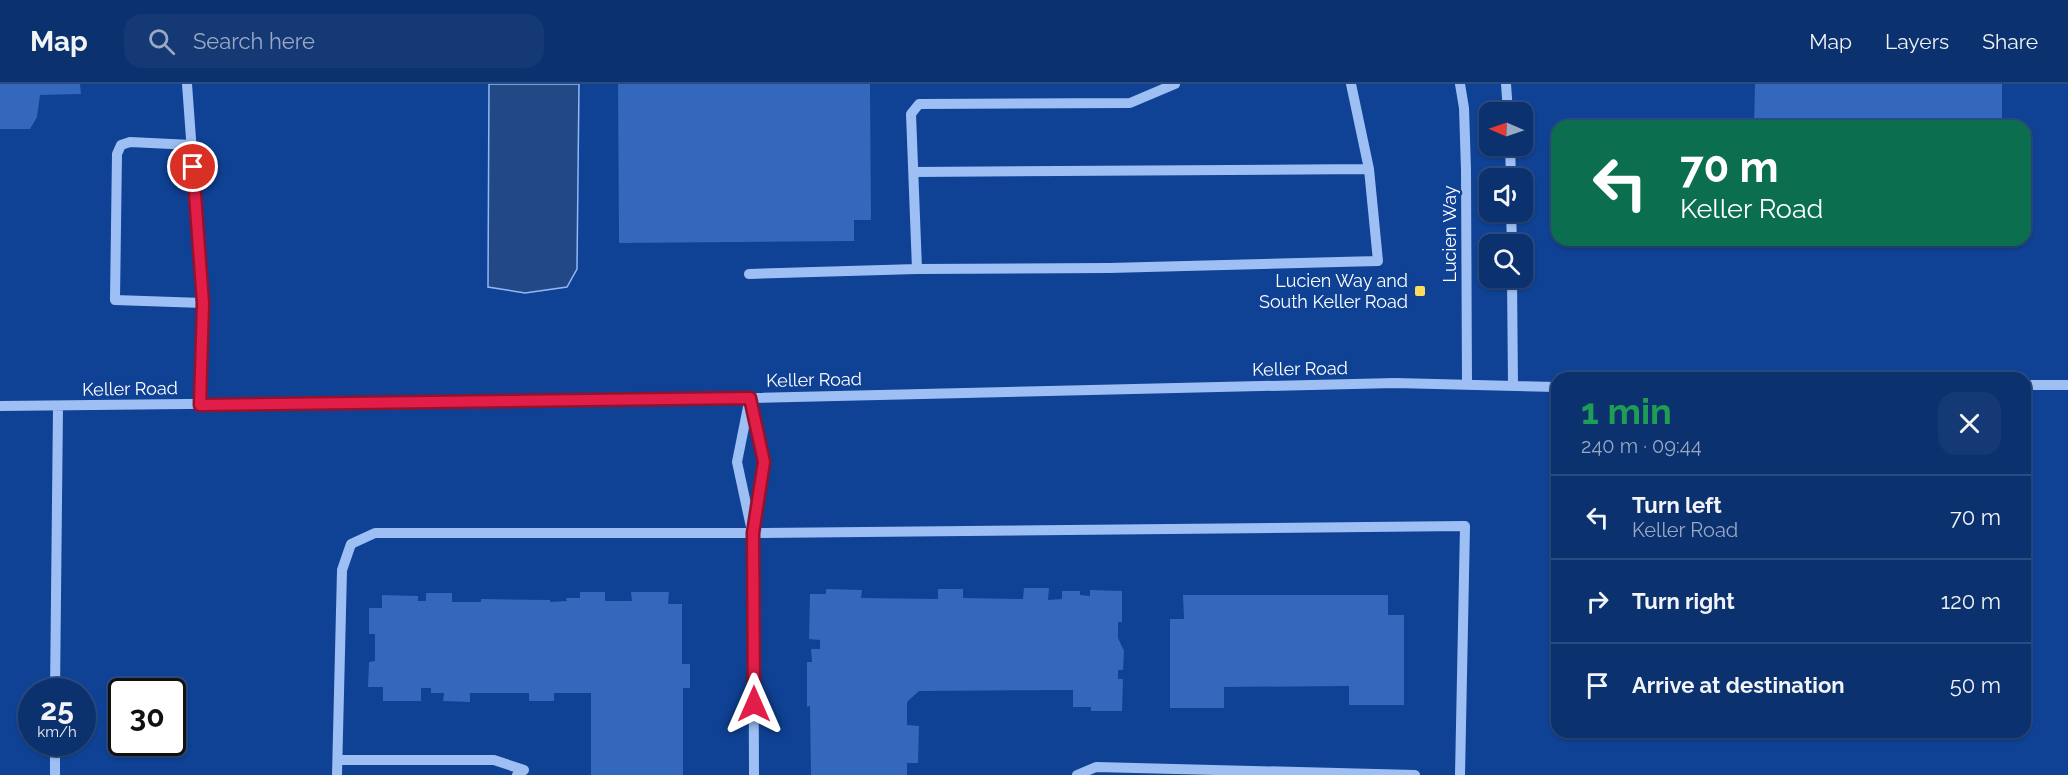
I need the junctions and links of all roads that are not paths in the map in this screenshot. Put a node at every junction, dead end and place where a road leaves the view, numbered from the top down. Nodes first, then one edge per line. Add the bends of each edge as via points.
1 (187, 84) edge
2 (1174, 84) edge
3 (1351, 84) edge
4 (1461, 84) edge
5 (1506, 84) edge
6 (1507, 102) edge
7 (192, 145) junction
8 (1369, 169) junction
9 (914, 172) junction
10 (918, 269) junction
11 (749, 274) dead end
12 (1512, 288) edge
13 (203, 303) junction
14 (1467, 385) junction
15 (2031, 385) edge
16 (2068, 385) edge
17 (1513, 386) junction
18 (1551, 387) edge
19 (750, 398) junction
20 (200, 405) junction
21 (0, 406) edge
22 (58, 406) junction
23 (753, 533) junction
24 (56, 678) edge
25 (55, 756) edge
26 (338, 760) junction
27 (55, 775) edge
28 (337, 775) edge
29 (517, 775) edge
30 (754, 775) edge
31 (1077, 775) edge
32 (1415, 775) edge
33 (1460, 775) edge

1 - 7 street
2 - 9 street via 1130,103 919,104 911,114
3 - 8 street
4 - 14 street, Lucien Way via 1466,170
5 - 6 street
7 - 13 street
7 - 13 street via 121,145 117,154 115,300
8 - 9 street
8 - 10 street via 1378,261
9 - 10 street
10 - 11 street
12 - 17 street
13 - 20 street
14 - 17 street, Keller Road
14 - 19 street, Keller Road via 1383,383
15 - 16 street
17 - 18 street, Keller Road
19 - 20 street, Keller Road
19 - 23 street via 764,462
19 - 23 street via 737,462
20 - 22 street, Keller Road
21 - 22 street, Keller Road
22 - 24 street
23 - 26 street via 375,533 351,544 342,570
23 - 30 street
23 - 33 street via 1465,526
25 - 27 street
26 - 28 street
26 - 29 street via 494,760 524,770
31 - 32 street via 1096,767

